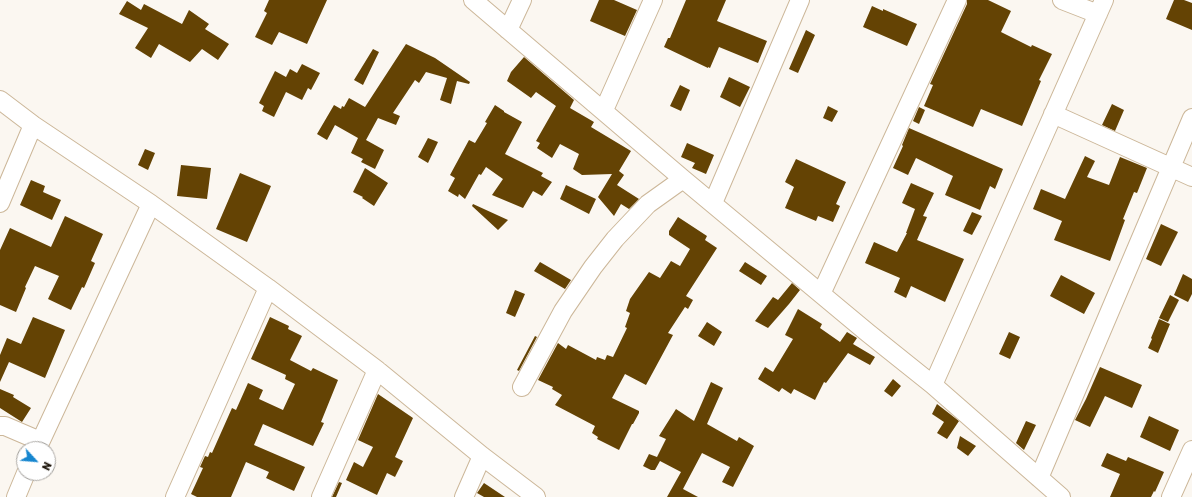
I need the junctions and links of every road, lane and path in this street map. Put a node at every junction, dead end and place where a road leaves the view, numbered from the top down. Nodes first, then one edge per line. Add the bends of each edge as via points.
1 (473, 0) edge
2 (522, 0) edge
3 (653, 0) edge
4 (800, 0) edge
5 (957, 0) edge
6 (1062, 0) edge
7 (1101, 7) edge
8 (508, 30) junction
9 (0, 100) edge
10 (604, 110) junction
11 (1053, 114) junction
12 (1192, 118) edge
13 (33, 125) junction
14 (1171, 167) junction
15 (1192, 177) edge
16 (683, 178) junction
17 (0, 203) edge
18 (713, 203) junction
19 (151, 204) junction
20 (268, 288) junction
21 (821, 294) junction
22 (377, 370) junction
23 (933, 385) junction
24 (522, 387) dead end
25 (0, 426) edge
26 (32, 441) edge
27 (41, 441) edge
28 (1192, 450) edge
29 (482, 456) junction
30 (1039, 478) junction
31 (23, 481) edge
32 (16, 497) edge
33 (175, 497) edge
34 (321, 497) edge
35 (464, 497) edge
36 (536, 497) edge
37 (1061, 497) edge
38 (1171, 497) edge

1 - 8 street
2 - 8 street
3 - 10 street
4 - 18 street
5 - 21 street
6 - 7 street
7 - 11 street
8 - 10 street
9 - 13 street
10 - 16 street
11 - 14 street
11 - 23 street
12 - 14 street
13 - 17 street
13 - 19 street
14 - 15 street
14 - 30 street
16 - 18 street
16 - 24 street via 648,204 593,267 563,311
18 - 21 street
19 - 20 street
19 - 27 street
20 - 22 street
20 - 33 street
21 - 23 street
22 - 29 street
22 - 34 street
23 - 30 street
25 - 26 street via 5,426
28 - 38 street
29 - 35 street
29 - 36 street
30 - 37 street
31 - 32 street

